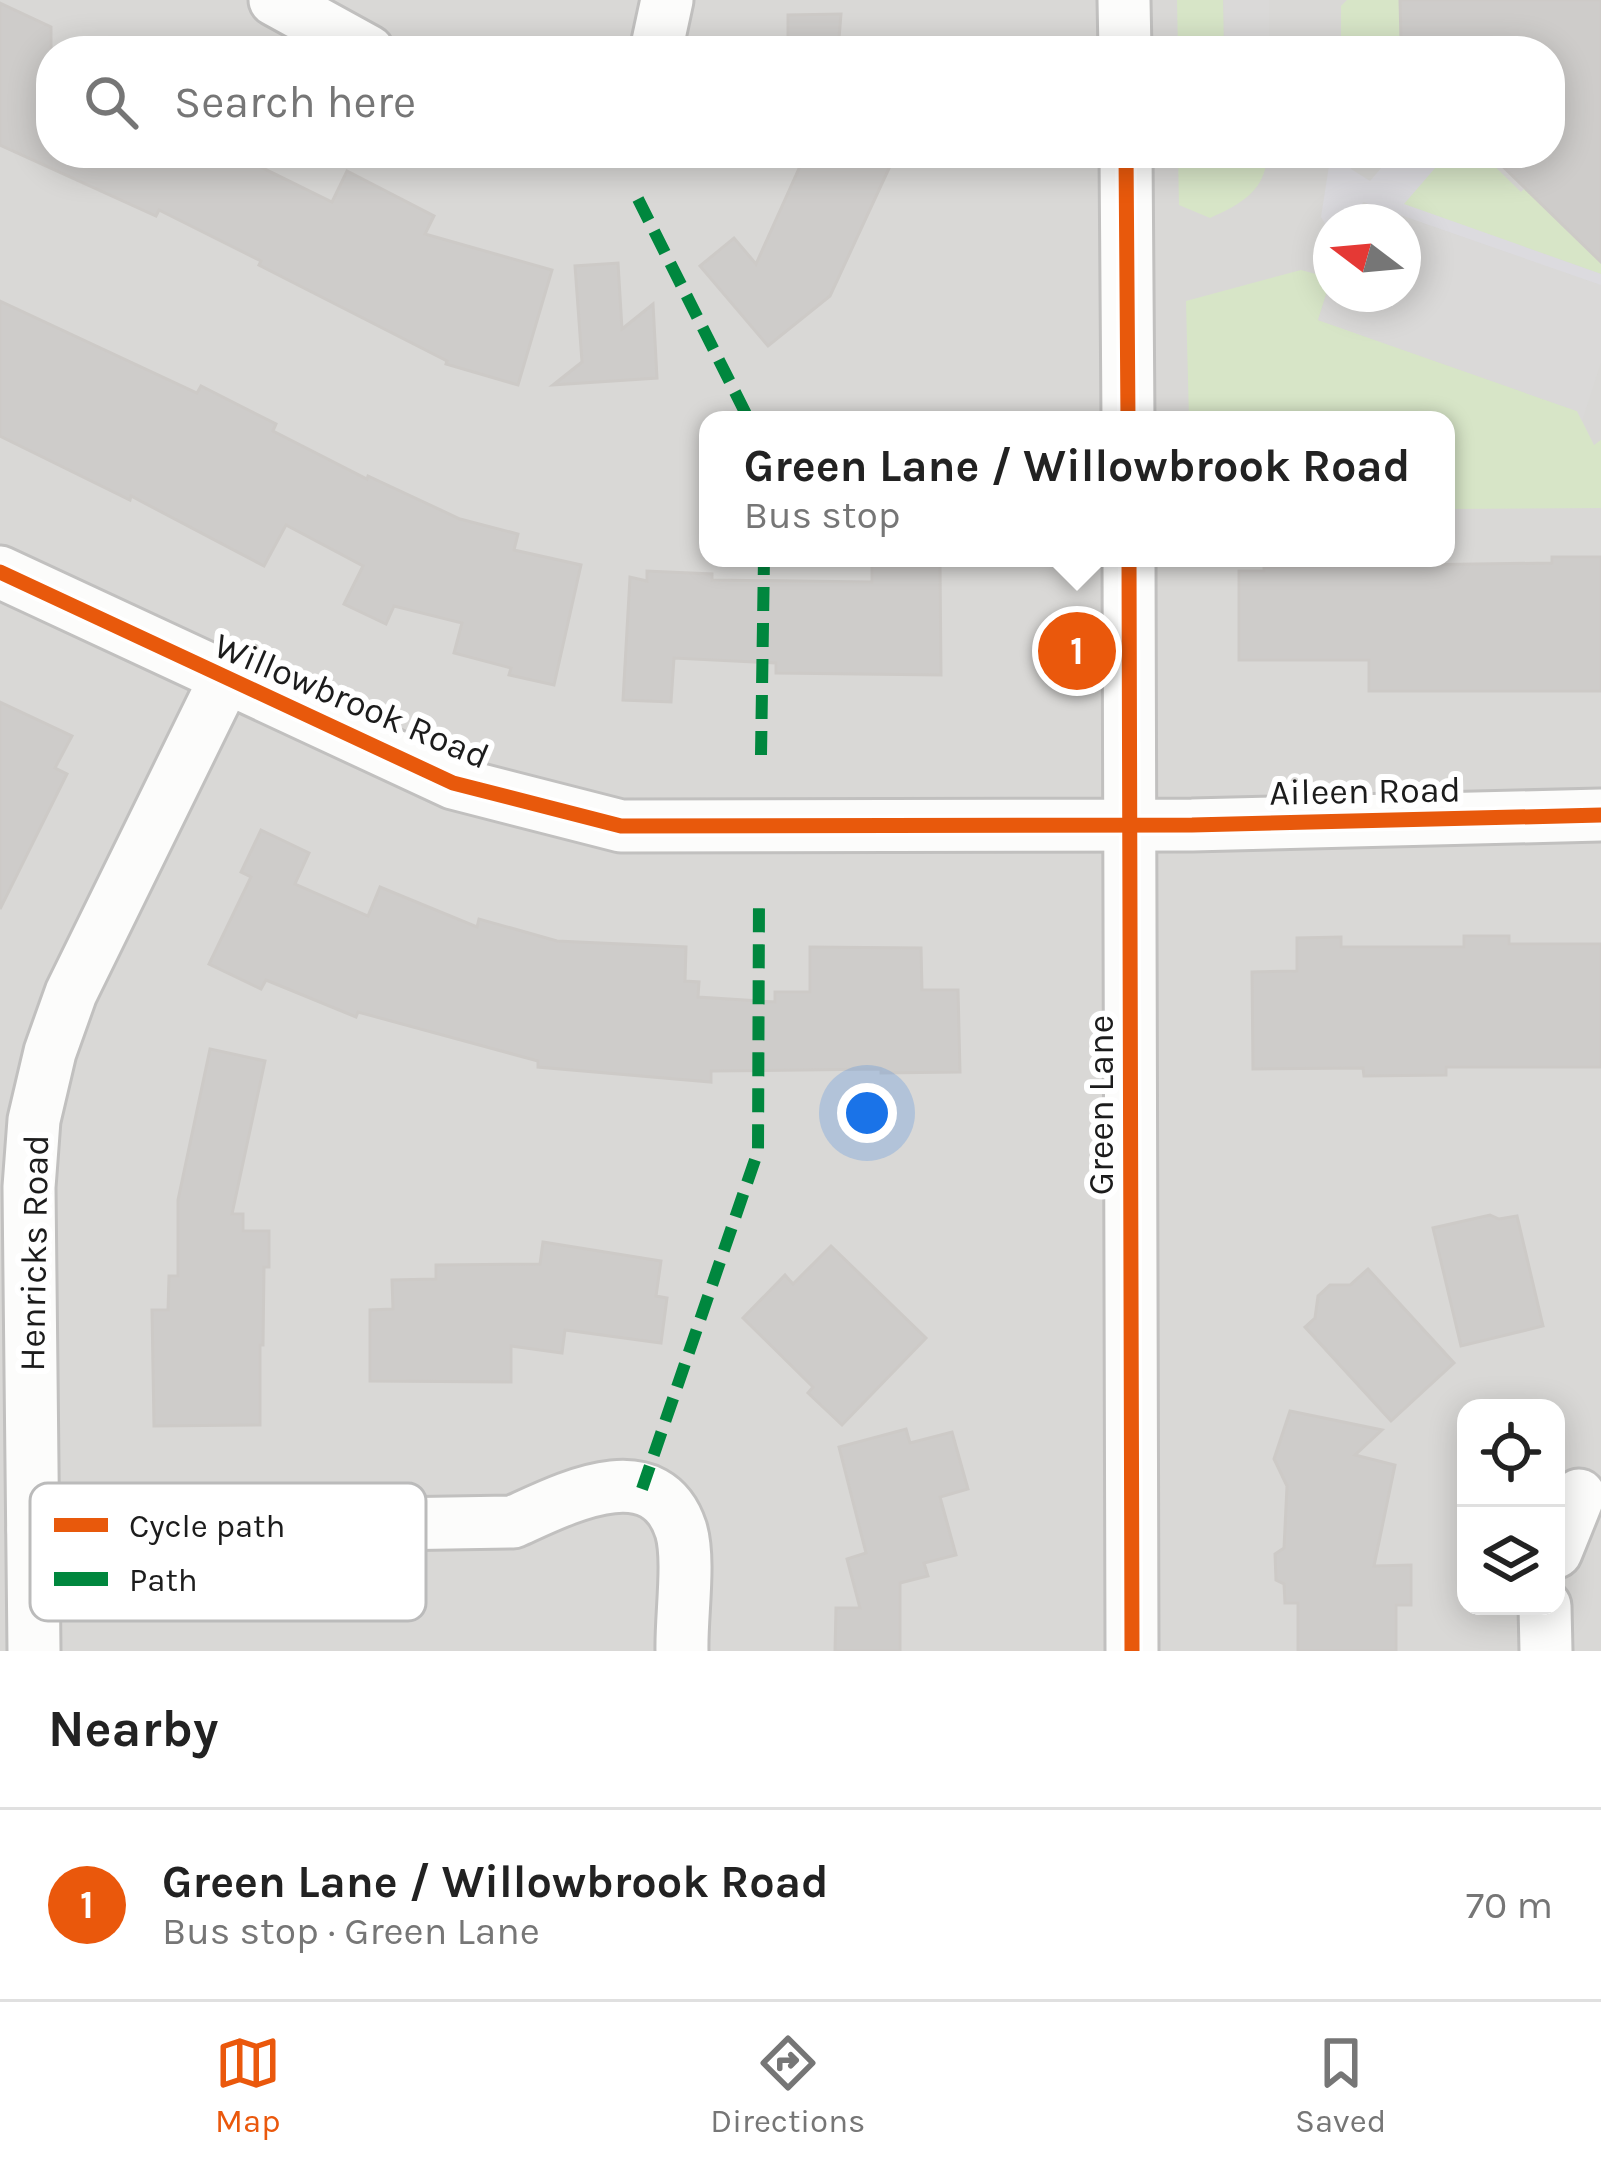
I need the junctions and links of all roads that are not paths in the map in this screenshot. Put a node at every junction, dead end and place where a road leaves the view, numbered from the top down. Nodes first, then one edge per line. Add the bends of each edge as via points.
1 (275, 0) edge
2 (667, 0) edge
3 (1124, 0) edge
4 (341, 36) edge
5 (659, 36) edge
6 (1125, 36) edge
7 (1126, 168) edge
8 (1128, 411) edge
9 (1129, 567) edge
10 (0, 572) edge
11 (226, 680) junction
12 (1601, 815) edge
13 (1130, 825) junction
14 (15, 1184) edge
15 (31, 1483) edge
16 (1579, 1495) dead end
17 (426, 1523) edge
18 (1565, 1530) edge
19 (1545, 1615) edge
20 (34, 1621) edge
21 (34, 1651) edge
22 (682, 1651) edge
23 (1132, 1651) edge
24 (1546, 1651) edge

1 - 4 street
2 - 5 street
3 - 6 street
7 - 8 street
9 - 13 street, Green Lane
10 - 11 street, Willowbrook Road
11 - 13 street, Willowbrook Road via 453,783 620,826
11 - 14 street, Henricks Road via 71,994
12 - 13 street, Aileen Road
13 - 23 street, Green Lane
14 - 15 street, Henricks Road
16 - 18 street
17 - 22 street via 513,1522 611,1485 666,1500 682,1532
19 - 24 street
20 - 21 street, Henricks Road

